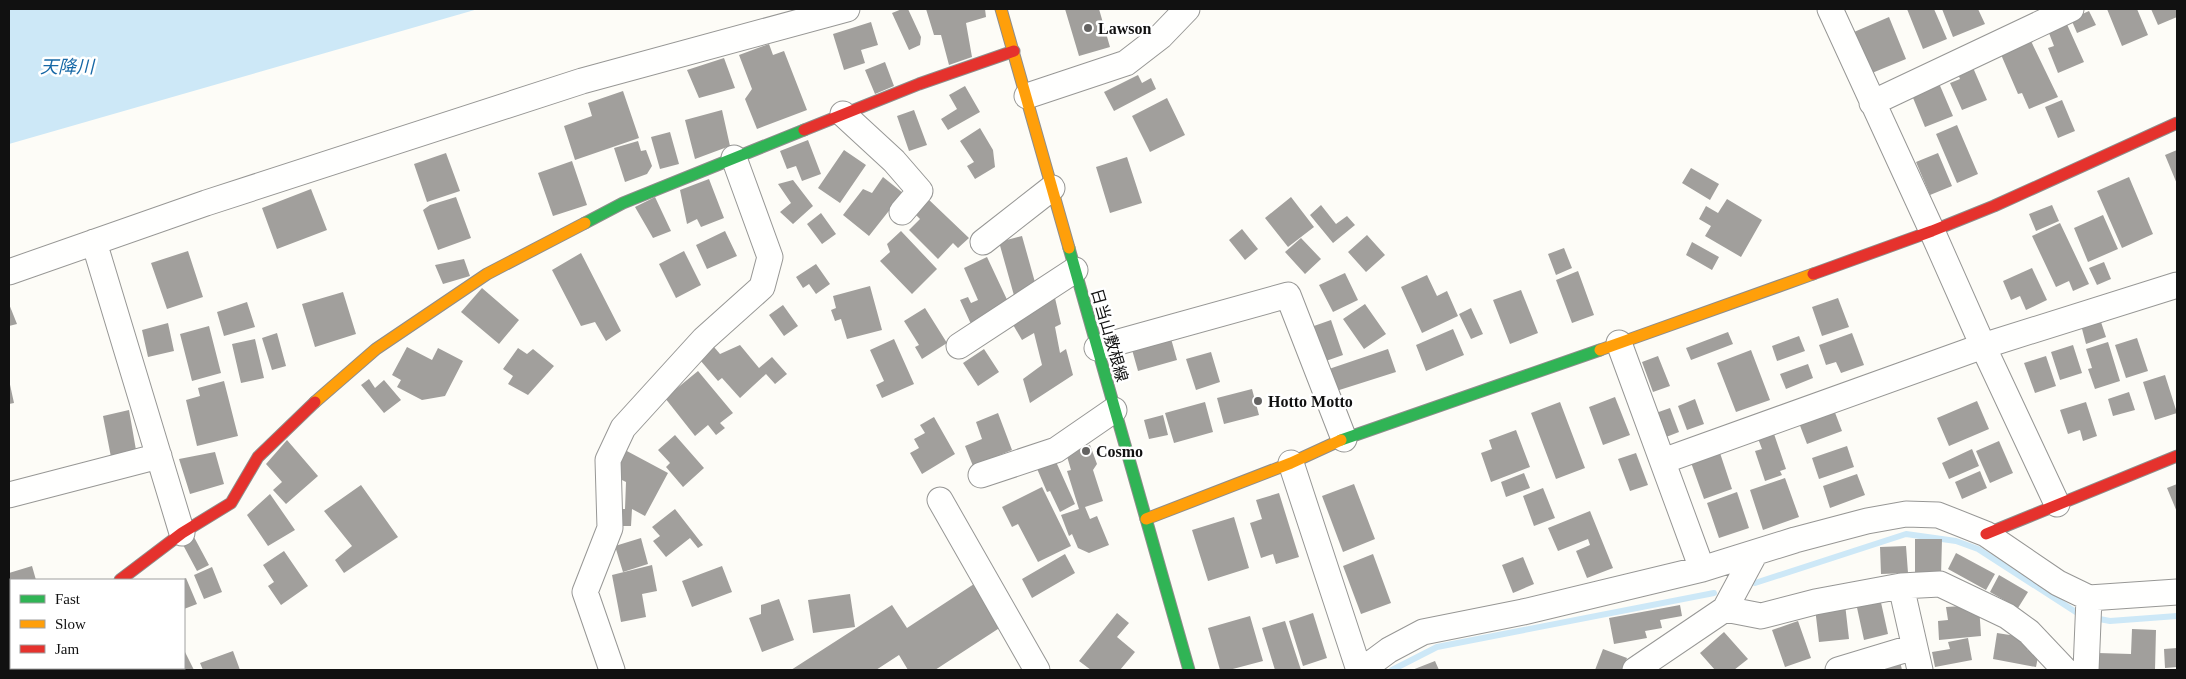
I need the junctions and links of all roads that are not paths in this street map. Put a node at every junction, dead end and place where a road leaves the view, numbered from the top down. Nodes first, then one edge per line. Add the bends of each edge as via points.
1 (847, 9) edge
2 (1001, 9) edge
3 (1187, 9) edge
4 (1830, 9) edge
5 (2071, 9) edge
6 (1014, 51) junction
7 (1027, 96) junction
8 (1872, 103) junction
9 (843, 114) junction
10 (2177, 123) edge
11 (734, 158) junction
12 (1052, 188) junction
13 (902, 212) dead end
14 (1932, 231) junction
15 (94, 242) junction
16 (983, 242) dead end
17 (1075, 270) junction
18 (9, 272) edge
19 (2177, 285) edge
20 (1619, 343) junction
21 (959, 346) dead end
22 (1983, 346) junction
23 (1097, 348) junction
24 (1114, 410) junction
25 (1344, 439) junction
26 (159, 456) junction
27 (2177, 456) edge
28 (1663, 461) junction
29 (1291, 463) junction
30 (981, 475) dead end
31 (9, 495) edge
32 (940, 500) dead end
33 (2057, 504) junction
34 (1146, 519) junction
35 (182, 533) junction
36 (1986, 534) junction
37 (1754, 554) junction
38 (1702, 570) junction
39 (121, 579) edge
40 (1901, 586) junction
41 (2177, 592) edge
42 (1725, 609) junction
43 (2088, 610) junction
44 (1917, 658) edge
45 (612, 670) edge
46 (1037, 670) edge
47 (1189, 670) edge
48 (1360, 670) edge
49 (1635, 670) edge
50 (1838, 670) edge
51 (2065, 670) edge
52 (2086, 670) edge

1 - 15 street via 582,81
2 - 6 street, 日当山敷根線
3 - 7 street via 1161,36 1126,63
4 - 8 street
5 - 8 street
6 - 7 street, 日当山敷根線
6 - 9 street
7 - 12 street, 日当山敷根線
8 - 14 street
9 - 11 street
9 - 13 street via 894,161 920,191
10 - 14 street
11 - 35 street via 623,203 462,289 376,349 258,457 231,503
11 - 45 street via 770,257 762,287 704,339 622,428 608,460 610,528 585,592
12 - 16 street
12 - 17 street, 日当山敷根線
14 - 20 street
14 - 22 street
15 - 18 street
15 - 26 street
17 - 21 street
17 - 23 street, 日当山敷根線
19 - 22 street
20 - 25 street
20 - 28 street
22 - 28 street
22 - 33 street
23 - 24 street, 日当山敷根線
23 - 25 street via 1288,295
24 - 30 street via 1056,450
24 - 34 street, 日当山敷根線
25 - 29 street
26 - 31 street
26 - 35 street
27 - 33 street
28 - 38 street
29 - 34 street
29 - 48 street
32 - 46 street
33 - 36 street
34 - 47 street, 日当山敷根線
35 - 39 street
36 - 37 street via 1938,515 1906,514 1867,521
36 - 43 street via 2058,583
37 - 38 street
37 - 42 street
38 - 48 street via 1423,632
40 - 42 street via 1761,616
40 - 44 street
40 - 51 street via 1940,584 1994,609 2030,632
41 - 43 street
42 - 49 street
43 - 52 street
44 - 50 street

